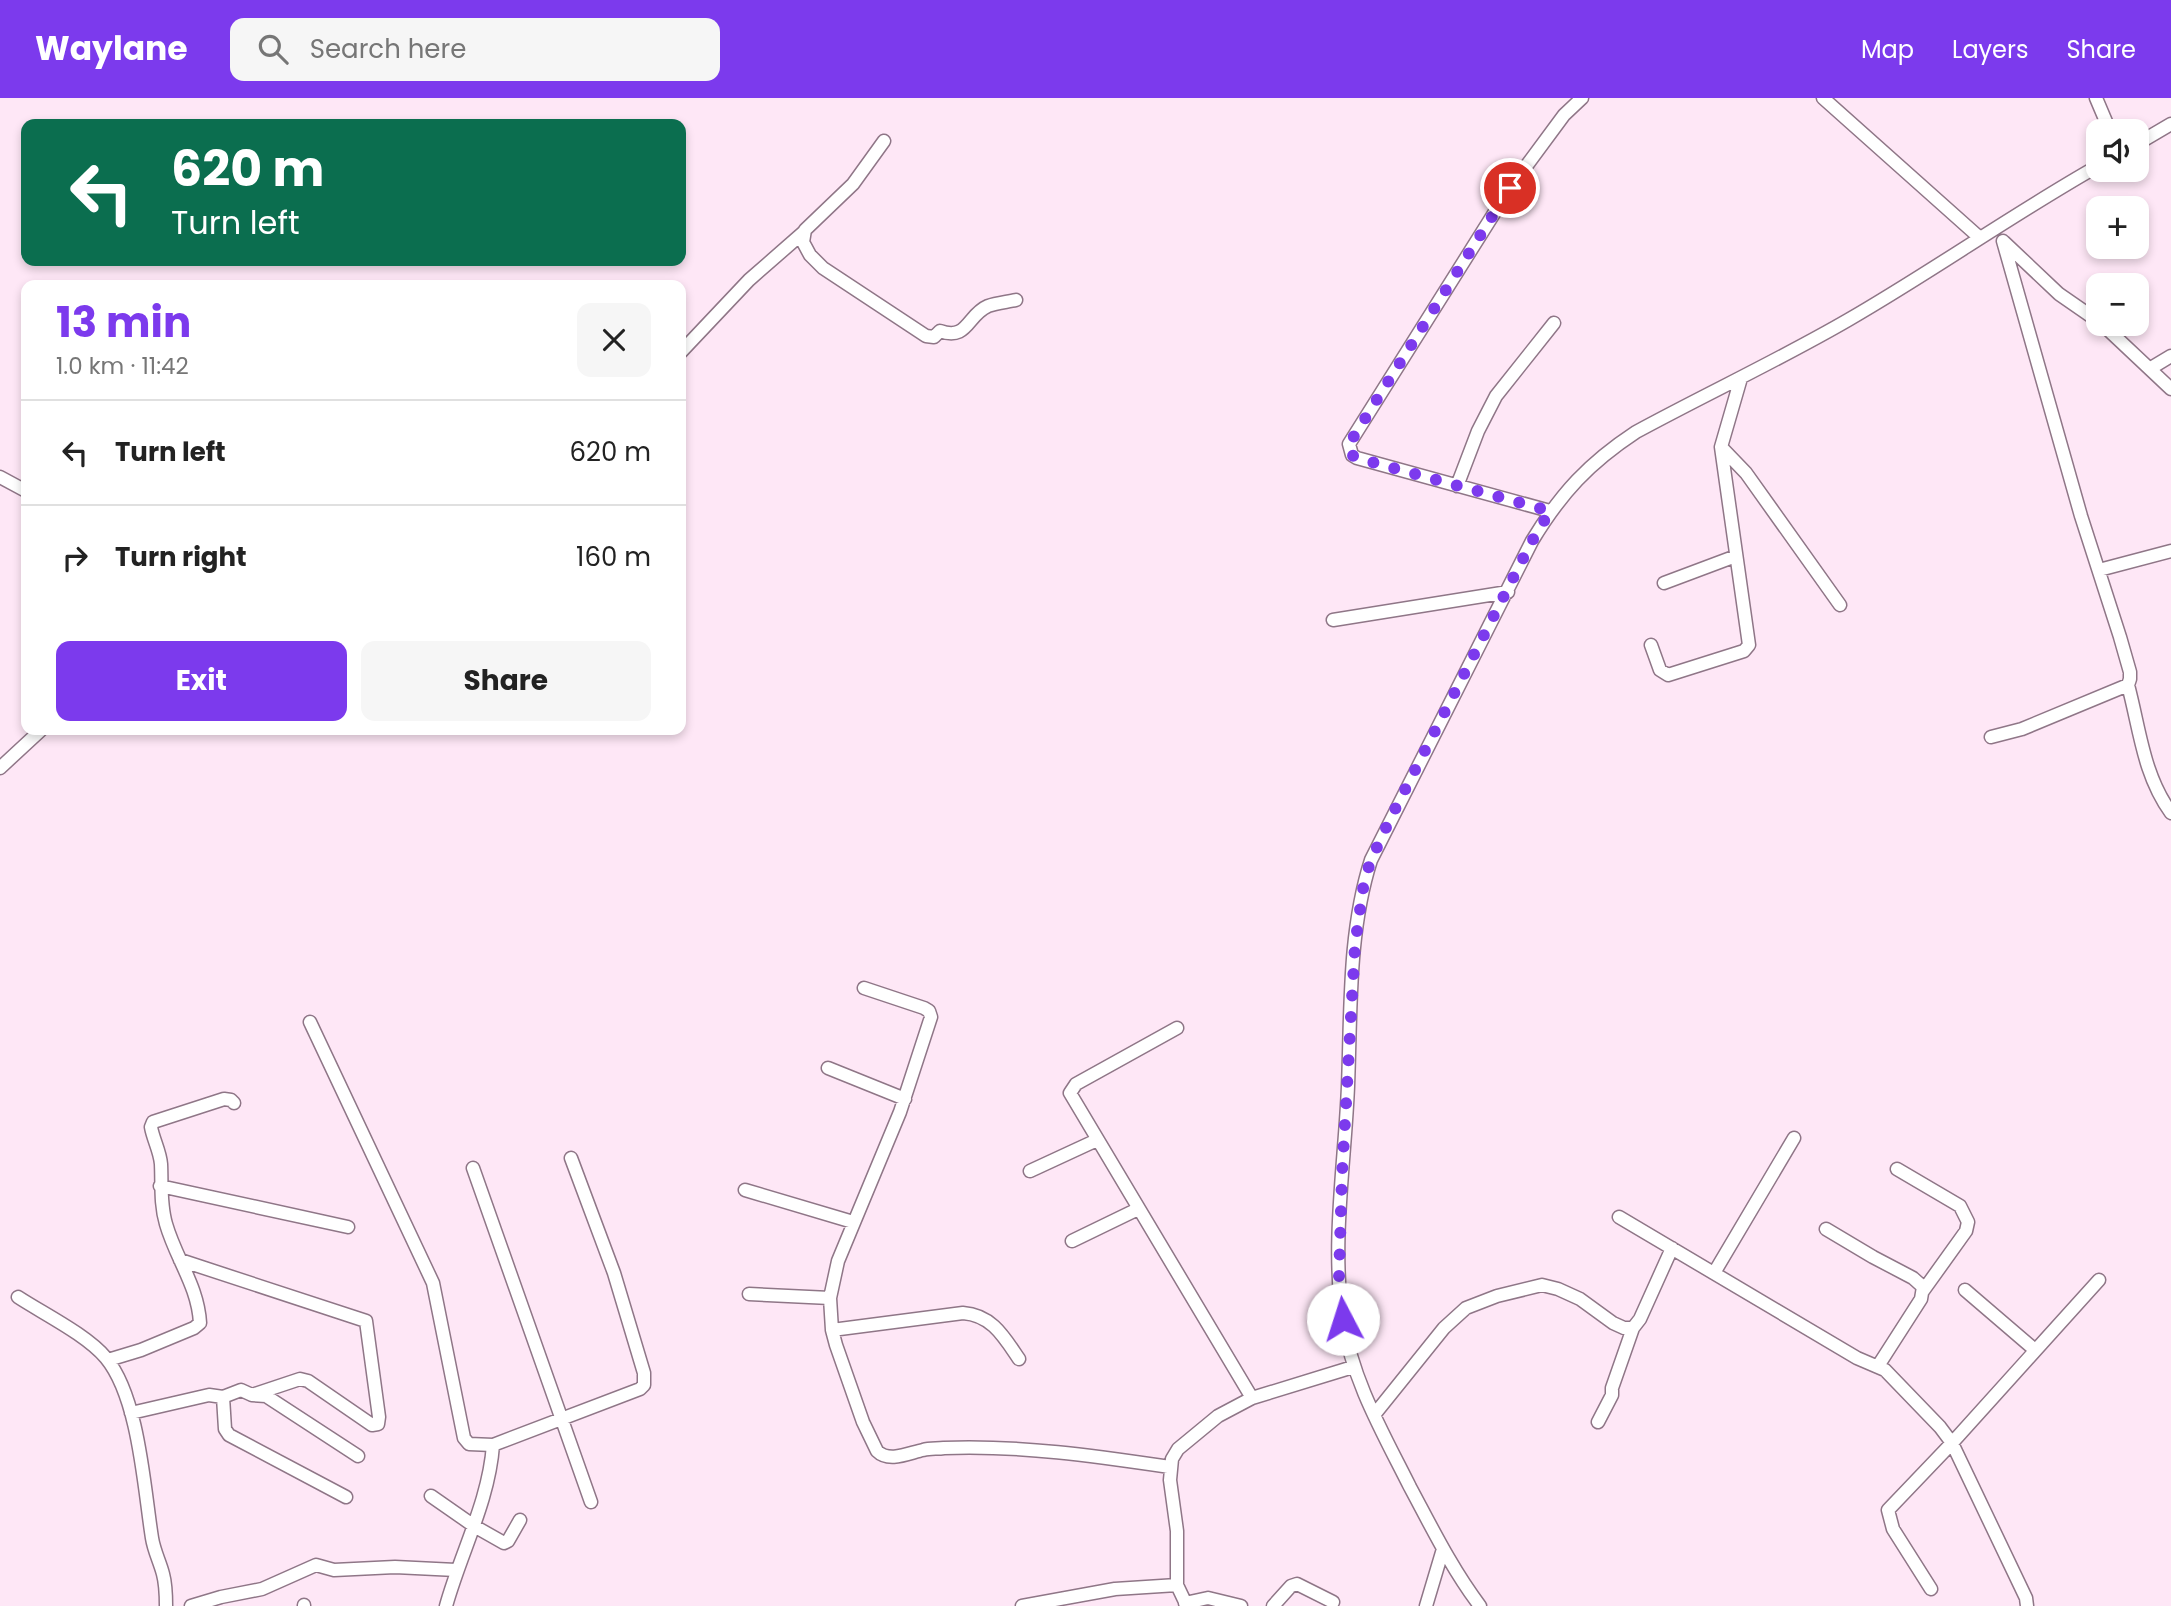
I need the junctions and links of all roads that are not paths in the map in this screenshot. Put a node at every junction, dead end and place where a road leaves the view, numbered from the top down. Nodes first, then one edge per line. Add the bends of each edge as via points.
1 (1582, 98) edge
2 (1823, 98) edge
3 (2096, 98) edge
4 (2105, 119) edge
5 (2171, 124) edge
6 (2149, 137) edge
7 (884, 141) dead end
8 (2086, 173) edge
9 (2002, 224) junction
10 (805, 230) junction
11 (1980, 238) junction
12 (2003, 241) junction
13 (1017, 300) dead end
14 (2086, 312) edge
15 (1554, 323) dead end
16 (2116, 336) edge
17 (686, 347) edge
18 (2171, 356) edge
19 (2151, 368) junction
20 (1741, 377) junction
21 (2171, 388) edge
22 (1721, 447) junction
23 (0, 477) edge
24 (1457, 486) junction
25 (21, 488) edge
26 (1550, 511) junction
27 (2171, 551) edge
28 (1736, 556) junction
29 (2099, 570) junction
30 (1664, 583) dead end
31 (1508, 592) junction
32 (1840, 605) dead end
33 (1333, 620) dead end
34 (1651, 645) dead end
35 (2127, 685) junction
36 (36, 735) edge
37 (1991, 737) dead end
38 (0, 768) edge
39 (2171, 813) edge
40 (864, 988) dead end
41 (310, 1022) dead end
42 (1177, 1028) dead end
43 (828, 1068) dead end
44 (905, 1099) junction
45 (234, 1103) dead end
46 (1794, 1138) dead end
47 (1097, 1140) junction
48 (571, 1158) dead end
49 (473, 1168) dead end
50 (1898, 1169) dead end
51 (1030, 1171) dead end
52 (160, 1186) junction
53 (745, 1191) dead end
54 (1138, 1209) junction
55 (1619, 1217) dead end
56 (853, 1222) junction
57 (348, 1227) dead end
58 (1826, 1228) dead end
59 (1072, 1241) dead end
60 (1672, 1248) junction
61 (180, 1259) junction
62 (1714, 1273) junction
63 (2099, 1280) dead end
64 (1965, 1290) dead end
65 (1923, 1291) junction
66 (749, 1294) dead end
67 (18, 1297) dead end
68 (830, 1298) junction
69 (1633, 1328) junction
70 (832, 1330) junction
71 (2035, 1350) junction
72 (1019, 1359) dead end
73 (108, 1360) junction
74 (1878, 1366) junction
75 (1353, 1367) junction
76 (252, 1395) junction
77 (223, 1397) junction
78 (1252, 1398) junction
79 (131, 1413) junction
80 (1374, 1415) junction
81 (561, 1420) junction
82 (1598, 1422) dead end
83 (1952, 1443) junction
84 (493, 1445) junction
85 (358, 1455) dead end
86 (1170, 1466) junction
87 (431, 1496) dead end
88 (346, 1497) dead end
89 (591, 1502) dead end
90 (520, 1520) dead end
91 (474, 1526) junction
92 (1443, 1549) junction
93 (456, 1570) junction
94 (1177, 1585) junction
95 (1931, 1589) dead end
96 (1333, 1602) dead end
97 (1186, 1604) edge
98 (166, 1606) edge
99 (191, 1606) edge
100 (446, 1606) edge
101 (1022, 1606) edge
102 (1241, 1606) edge
103 (1273, 1606) edge
104 (1426, 1606) edge
105 (1480, 1606) edge
106 (2027, 1606) edge

1 - 24 street via 1510,188 1351,439 1349,449 1357,458
2 - 11 street
3 - 4 street
5 - 6 street
7 - 10 street via 853,184
8 - 9 street
9 - 11 street
9 - 12 street
10 - 13 street via 803,242 823,268 926,336 959,332 985,307
10 - 17 street via 749,280
11 - 20 street via 1846,321
12 - 14 street via 2059,294
12 - 29 street
15 - 24 street via 1496,396
16 - 19 street
18 - 19 street
19 - 21 street
20 - 22 street
20 - 26 street via 1609,449
22 - 28 street
22 - 32 street via 1746,473
23 - 25 street
24 - 26 street
26 - 31 street
27 - 29 street
28 - 30 street
28 - 34 street via 1749,639 1744,651 1664,675
29 - 35 street via 2130,671
31 - 33 street
31 - 75 street via 1391,817 1364,882 1350,1020 1339,1277
35 - 37 street via 2022,729
35 - 39 street via 2156,792
36 - 38 street
40 - 44 street via 930,1014
41 - 84 street via 433,1283 464,1438 469,1444
42 - 47 street via 1073,1087 1070,1095
43 - 44 street
44 - 56 street
45 - 52 street via 224,1099 153,1122
46 - 62 street
47 - 51 street
47 - 54 street
48 - 81 street via 614,1273 645,1379 640,1390
49 - 81 street
50 - 65 street via 1960,1206 1968,1222
52 - 57 street
52 - 61 street via 166,1224
53 - 56 street
54 - 59 street
54 - 78 street
55 - 60 street
56 - 68 street
58 - 65 street via 1913,1278
60 - 62 street
60 - 69 street
61 - 73 street via 196,1292 200,1323
61 - 76 street via 366,1321 377,1424 300,1379
62 - 74 street
63 - 71 street
64 - 71 street
65 - 74 street
66 - 68 street
67 - 73 street via 96,1347
68 - 70 street
69 - 80 street via 1613,1323 1580,1299 1542,1285 1497,1296 1466,1308 1444,1328
69 - 82 street via 1612,1395
70 - 72 street via 975,1314 989,1321
70 - 86 street via 863,1422 880,1455 949,1448 1035,1450
71 - 83 street
73 - 79 street
74 - 83 street
75 - 78 street
75 - 80 street
76 - 77 street via 241,1390
76 - 85 street via 265,1396
77 - 79 street via 209,1395
77 - 88 street via 229,1435
78 - 86 street via 1194,1434 1171,1458
79 - 98 street
80 - 92 street
81 - 84 street
81 - 89 street
83 - 95 street via 1888,1510 1890,1525
83 - 106 street
84 - 91 street via 489,1480
86 - 94 street
87 - 91 street
90 - 91 street via 504,1543
91 - 93 street
92 - 104 street
92 - 105 street
93 - 99 street via 334,1570 316,1564 262,1589
93 - 100 street
94 - 97 street
94 - 101 street via 1115,1589
96 - 103 street via 1297,1584
97 - 102 street via 1208,1598

